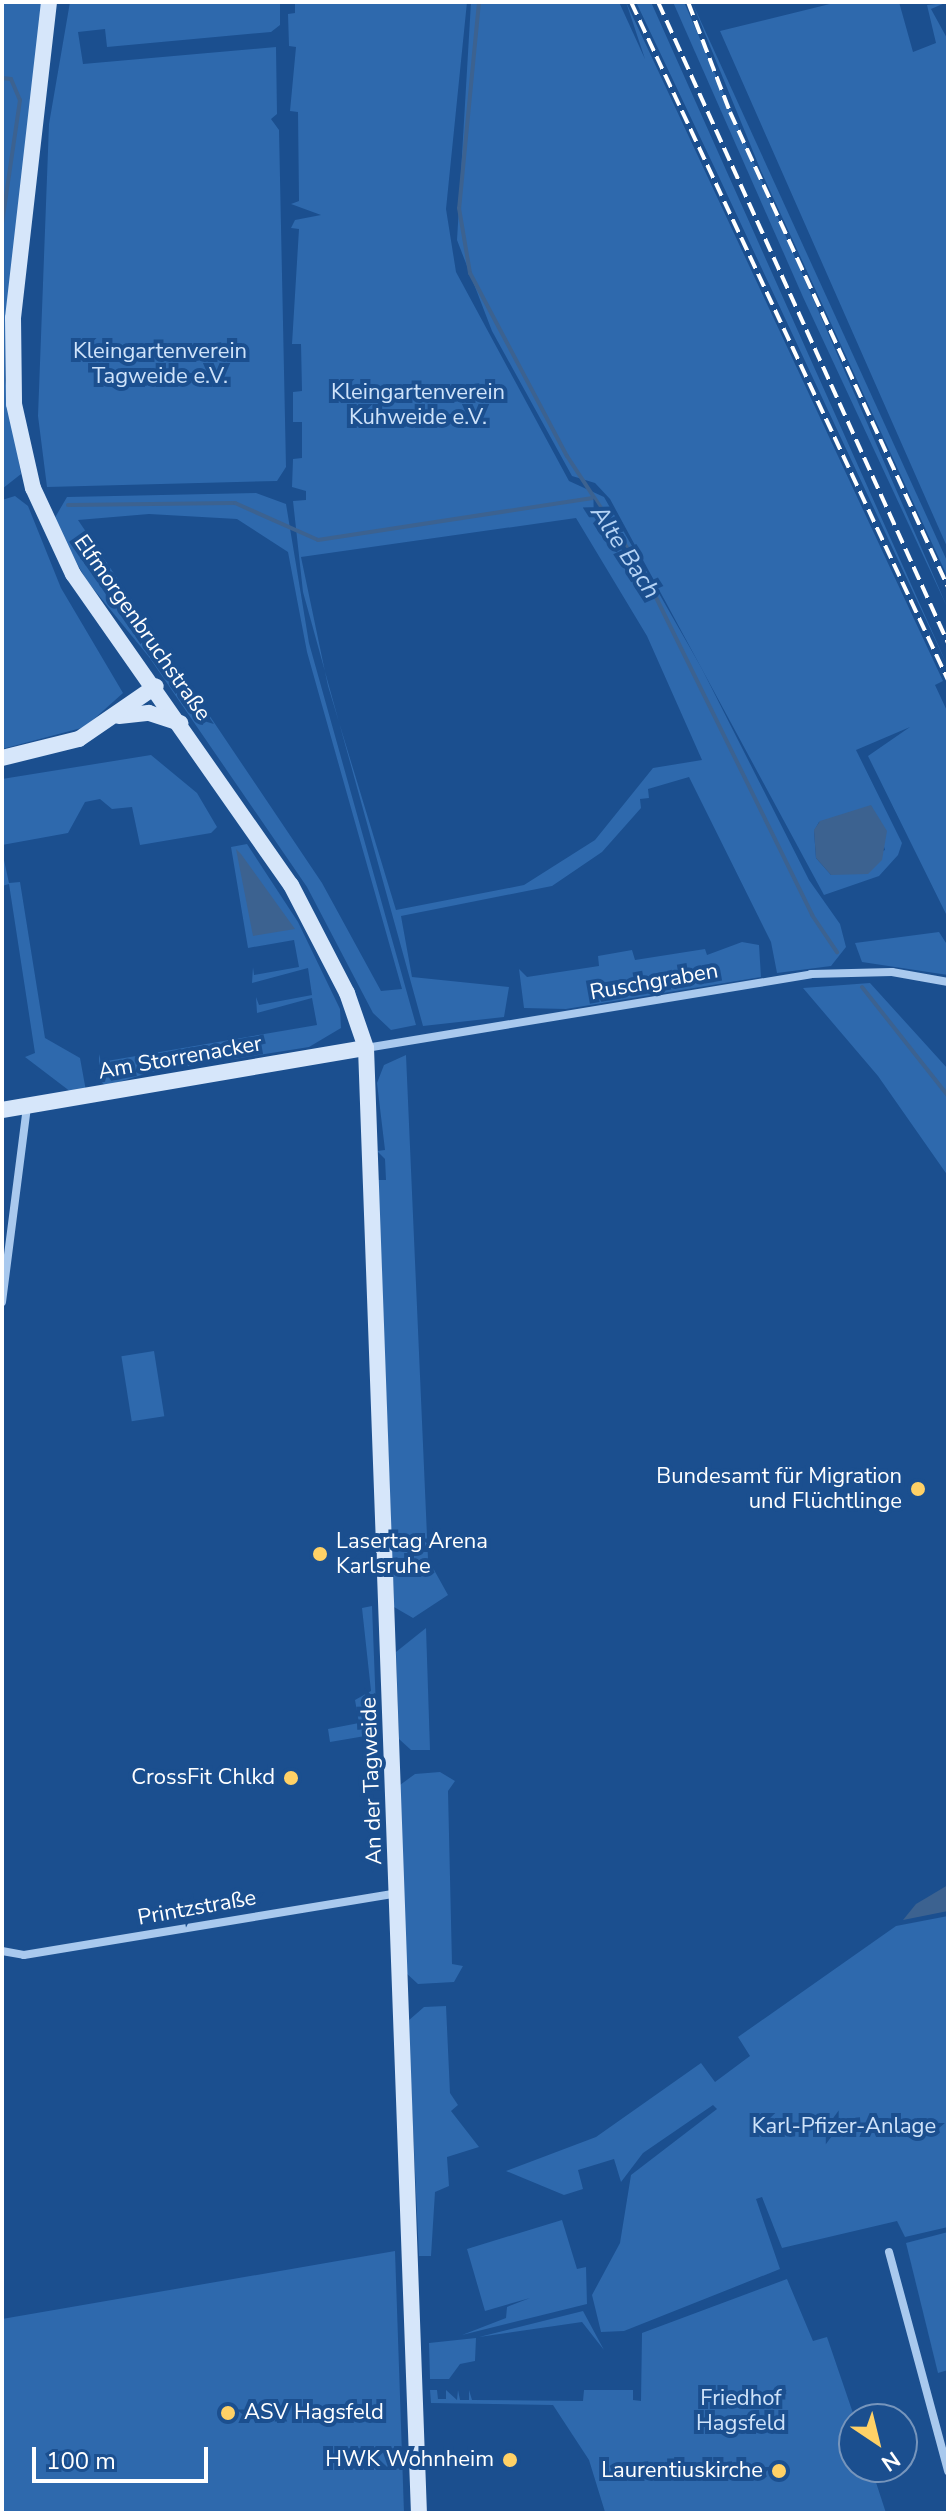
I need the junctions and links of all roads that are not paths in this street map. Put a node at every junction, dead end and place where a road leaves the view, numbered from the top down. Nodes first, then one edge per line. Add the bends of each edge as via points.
1 (49, 2) edge
2 (156, 686) junction
3 (117, 716) junction
4 (180, 723) junction
5 (2, 758) edge
6 (948, 982) edge
7 (366, 1048) junction
8 (27, 1106) junction
9 (2, 1110) edge
10 (2, 1302) edge
11 (398, 1893) junction
12 (4, 1954) edge
13 (889, 2252) dead end
14 (948, 2471) edge
15 (419, 2513) edge

1 - 2 main road, Elfmorgenbruchstraße via 13,318 14,404 33,488 58,547
2 - 3 main road
2 - 4 main road, Elfmorgenbruchstraße
3 - 4 main road via 155,713
3 - 5 main road via 63,745
4 - 7 main road, Elfmorgenbruchstraße via 305,908
6 - 7 street, Ruschgraben via 892,972 811,974
7 - 8 main road, Am Storrenacker
7 - 11 main road, An der Tagweide
8 - 9 main road, Am Storrenacker
8 - 10 street
11 - 12 street, Printzstraße
11 - 15 main road, An der Tagweide
13 - 14 street

